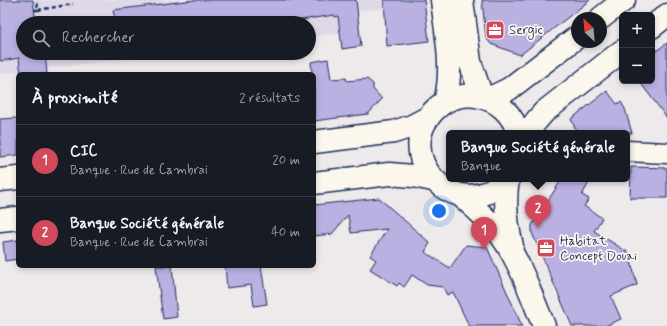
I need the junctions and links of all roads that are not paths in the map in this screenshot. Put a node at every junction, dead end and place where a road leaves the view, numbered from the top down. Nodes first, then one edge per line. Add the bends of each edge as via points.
1 (442, 0) edge
2 (462, 0) edge
3 (624, 0) edge
4 (607, 13) edge
5 (667, 15) edge
6 (655, 25) edge
7 (571, 41) edge
8 (619, 53) edge
9 (485, 98) junction
10 (445, 102) junction
11 (428, 117) junction
12 (517, 130) edge
13 (529, 130) edge
14 (316, 142) edge
15 (630, 151) edge
16 (667, 153) edge
17 (16, 178) edge
18 (0, 180) edge
19 (433, 180) junction
20 (504, 182) edge
21 (508, 182) edge
22 (316, 183) edge
23 (460, 195) junction
24 (16, 218) edge
25 (0, 220) edge
26 (514, 257) junction
27 (544, 326) edge

1 - 10 main road via 449,54
2 - 9 main road via 470,62
3 - 4 main road
5 - 6 main road
7 - 9 main road via 509,89
8 - 13 main road via 544,112
9 - 10 main road via 463,96
9 - 12 main road via 499,105 508,114
10 - 11 main road
11 - 14 main road via 394,132
11 - 19 main road via 422,131 420,146 422,161
15 - 16 street
17 - 18 main road
19 - 22 main road via 389,174
19 - 23 main road via 446,190
20 - 23 main road via 483,194
21 - 26 main road via 505,207
23 - 26 main road via 494,227
24 - 25 main road
26 - 27 main road

